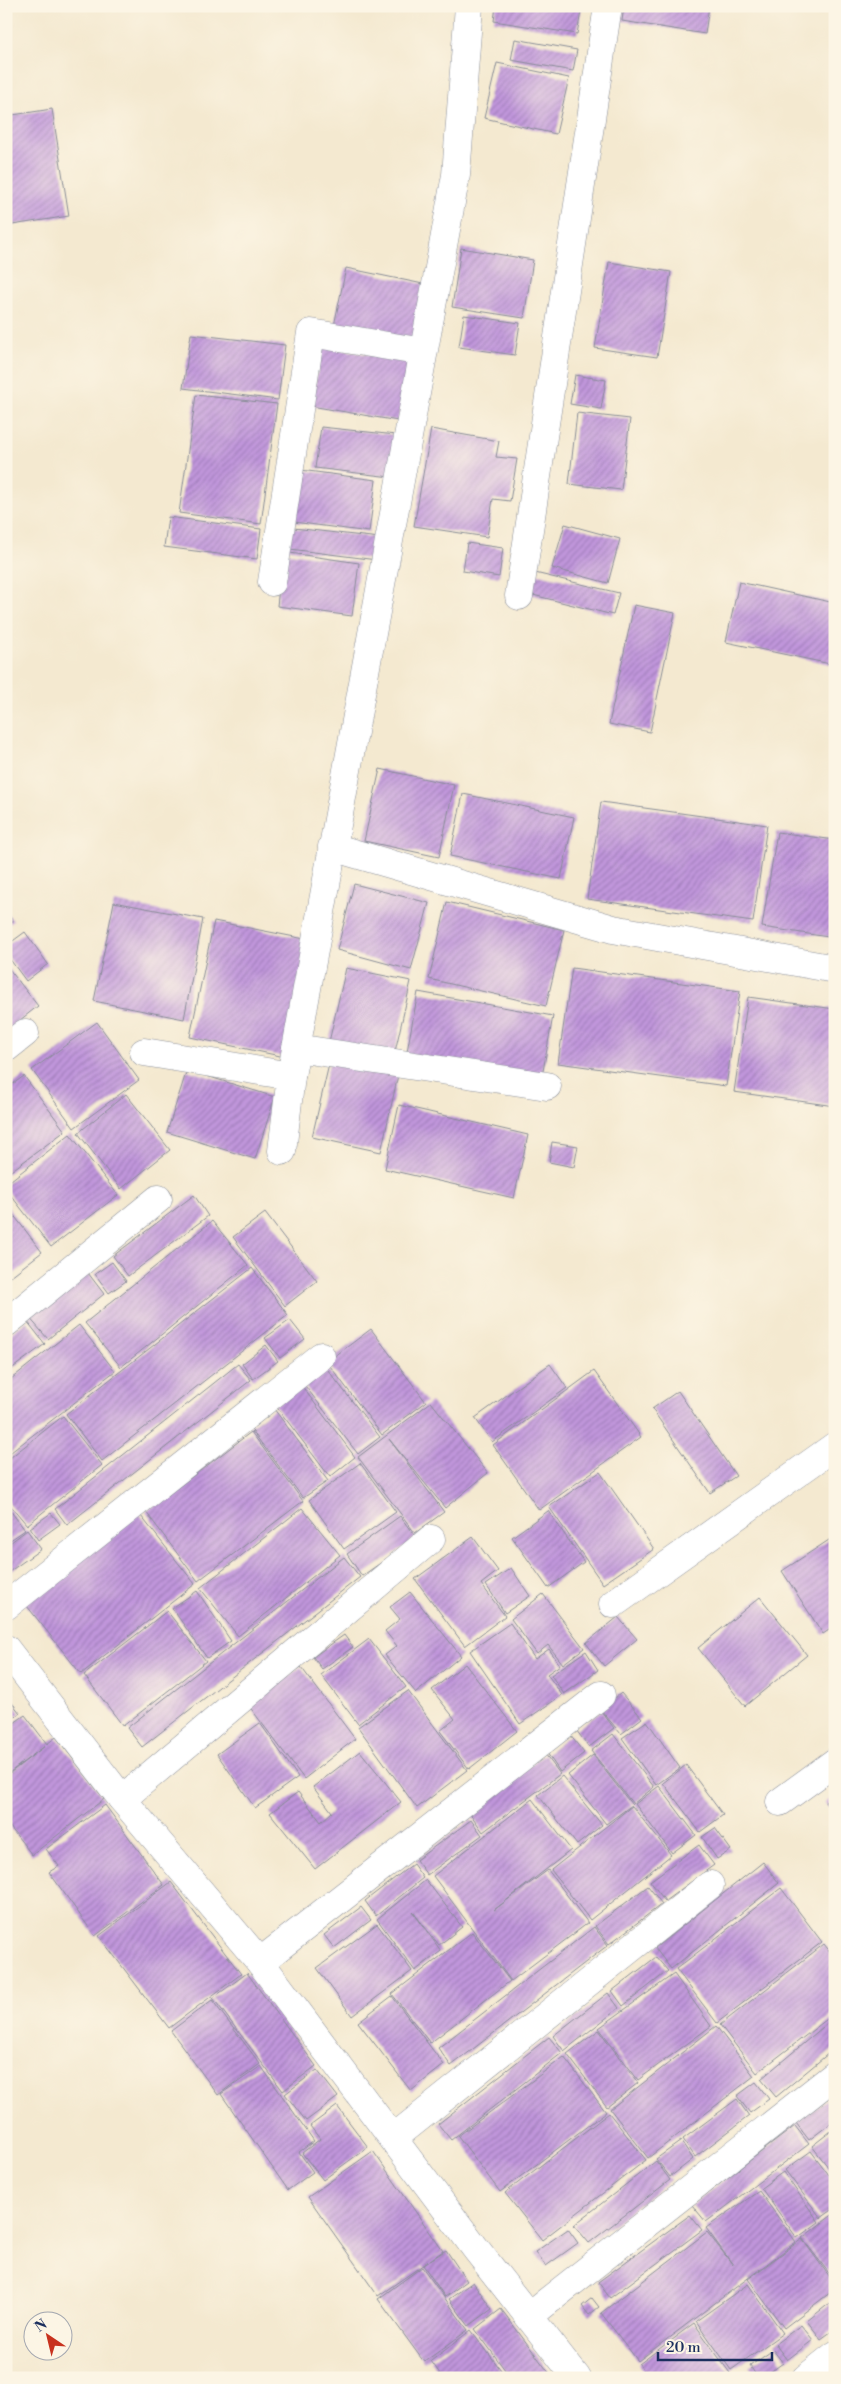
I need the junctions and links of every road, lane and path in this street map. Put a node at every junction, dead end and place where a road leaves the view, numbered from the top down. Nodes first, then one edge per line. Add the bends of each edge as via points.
1 (469, 6) edge
2 (608, 6) edge
3 (423, 352) junction
4 (272, 582) dead end
5 (519, 596) dead end
6 (332, 847) junction
7 (835, 968) edge
8 (296, 1048) junction
9 (144, 1052) dead end
10 (291, 1076) junction
11 (547, 1086) dead end
12 (282, 1151) dead end
13 (158, 1199) dead end
14 (6, 1323) edge
15 (321, 1356) dead end
16 (835, 1446) edge
17 (431, 1539) dead end
18 (613, 1604) dead end
19 (6, 1606) edge
20 (6, 1648) edge
21 (601, 1695) dead end
22 (835, 1762) edge
23 (122, 1799) junction
24 (780, 1802) dead end
25 (710, 1885) dead end
26 (260, 1962) junction
27 (835, 2075) edge
28 (396, 2142) junction
29 (529, 2316) junction
30 (835, 2354) edge
31 (577, 2378) edge
32 (806, 2378) edge

1 - 3 street via 456,175
2 - 5 street
3 - 4 street via 311,333
3 - 6 street
6 - 7 street via 613,929
6 - 8 street
8 - 10 street
8 - 11 street
9 - 10 street
10 - 12 street
13 - 14 street
15 - 19 street
16 - 18 street
17 - 23 street
20 - 23 street
21 - 26 street
22 - 24 street
23 - 26 street
25 - 28 street via 396,2136
26 - 28 street
27 - 29 street
28 - 29 street
29 - 31 street
30 - 32 street

